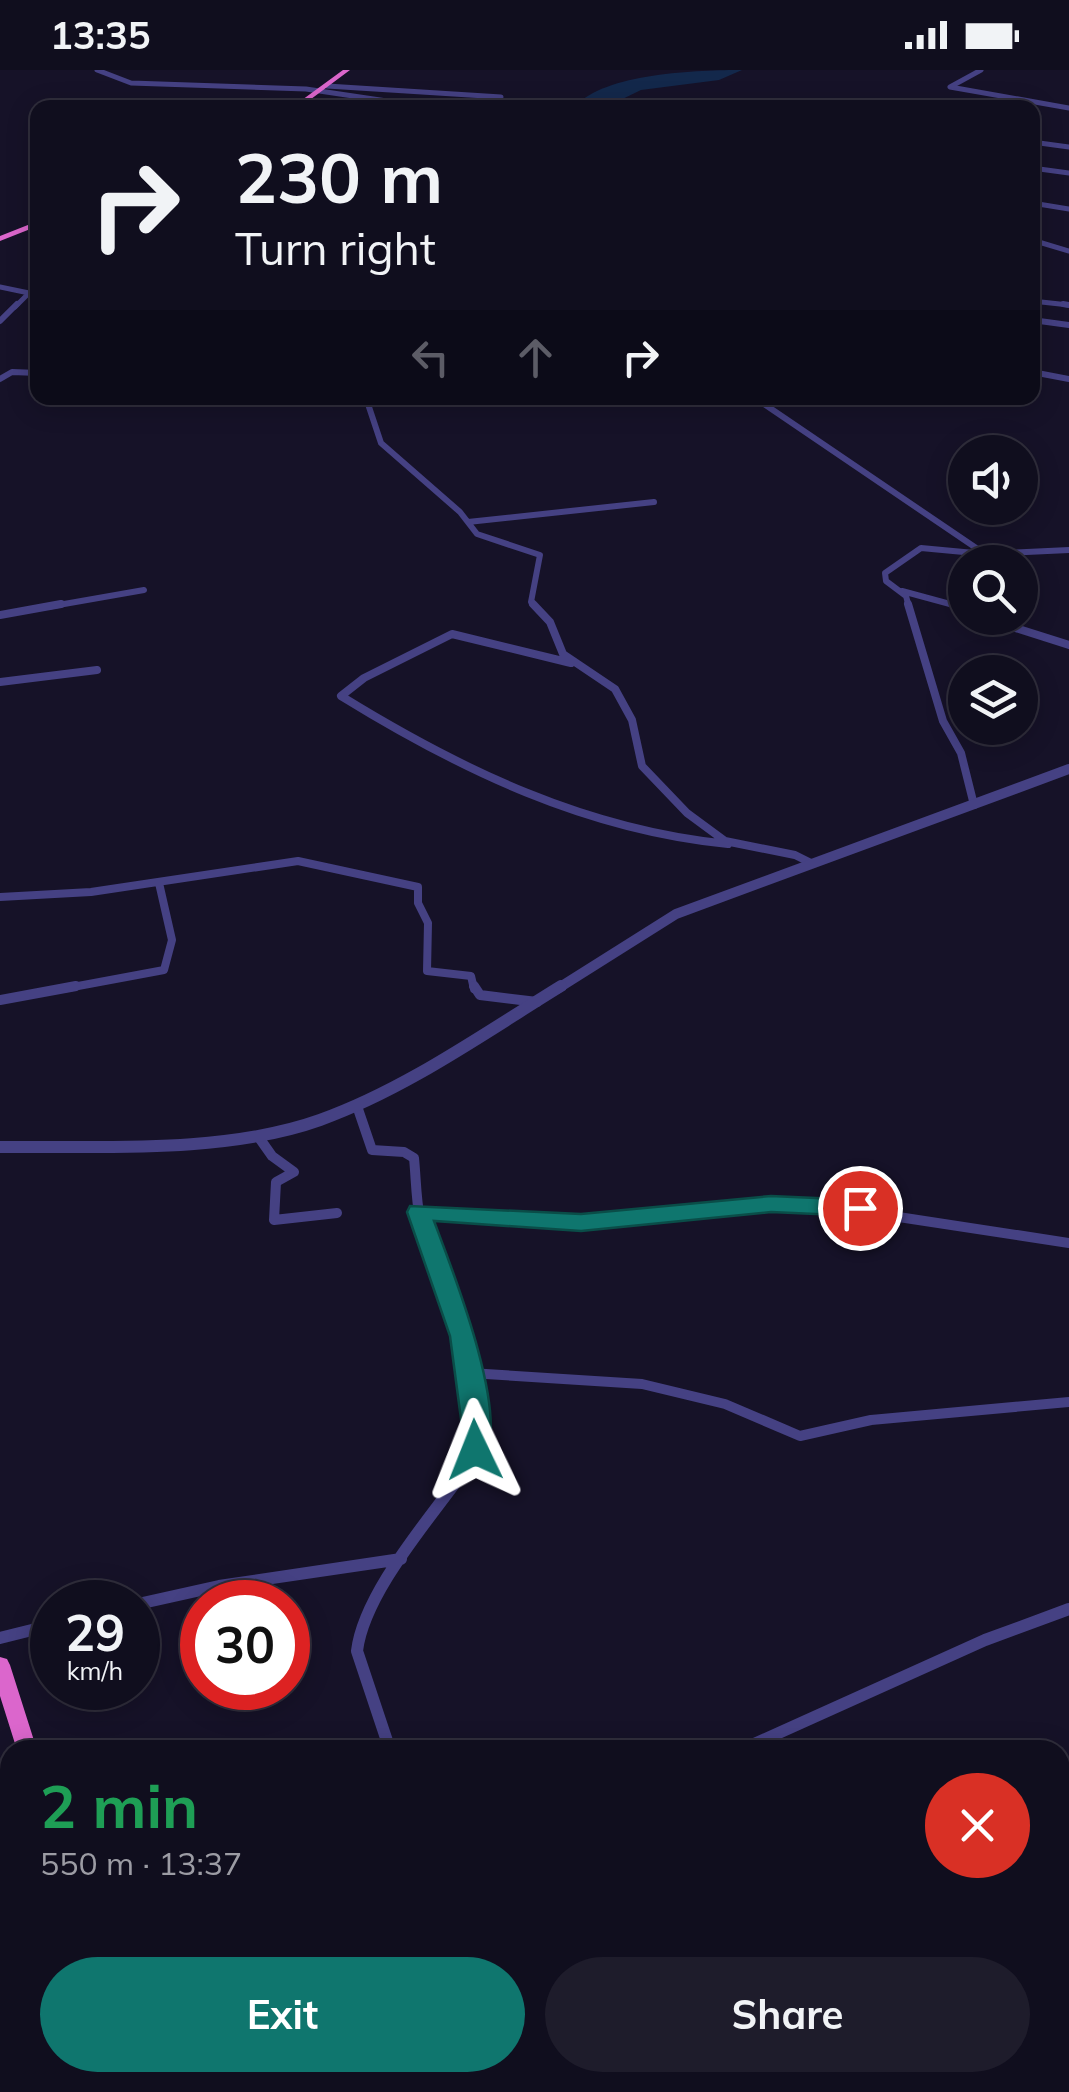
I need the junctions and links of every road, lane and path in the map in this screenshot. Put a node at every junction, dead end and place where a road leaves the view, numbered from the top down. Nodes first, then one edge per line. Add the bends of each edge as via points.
1 (97, 70) edge
2 (347, 70) edge
3 (981, 70) edge
4 (323, 89) junction
5 (501, 97) dead end
6 (306, 100) edge
7 (387, 100) edge
8 (1026, 100) edge
9 (1040, 103) edge
10 (1069, 108) edge
11 (1040, 143) edge
12 (1069, 146) edge
13 (1040, 169) edge
14 (1069, 173) edge
15 (1040, 205) edge
16 (1069, 210) edge
17 (30, 226) edge
18 (0, 238) edge
19 (1040, 242) edge
20 (1069, 251) edge
21 (0, 287) edge
22 (29, 293) joint
23 (1040, 302) edge
24 (1069, 304) edge
25 (1040, 321) edge
26 (0, 322) edge
27 (1069, 326) edge
28 (0, 367) edge
29 (12, 372) junction
30 (30, 373) edge
31 (1040, 374) edge
32 (0, 379) edge
33 (1069, 379) edge
34 (368, 405) edge
35 (766, 405) edge
36 (654, 502) dead end
37 (468, 522) junction
38 (973, 545) edge
39 (1069, 550) edge
40 (948, 551) edge
41 (1038, 551) edge
42 (144, 590) dead end
43 (902, 591) junction
44 (948, 600) edge
45 (0, 615) edge
46 (1038, 635) edge
47 (1069, 645) edge
48 (578, 665) junction
49 (97, 670) dead end
50 (0, 682) edge
51 (1069, 769) edge
52 (974, 805) junction
53 (736, 844) junction
54 (811, 863) junction
55 (159, 883) junction
56 (0, 897) edge
57 (0, 1000) edge
58 (536, 1002) junction
59 (356, 1106) junction
60 (260, 1139) dead end
61 (0, 1147) edge
62 (419, 1212) junction
63 (336, 1213) dead end
64 (1069, 1243) edge
65 (470, 1373) junction
66 (1069, 1402) edge
67 (401, 1560) junction
68 (160, 1599) edge
69 (1069, 1609) edge
70 (30, 1630) edge
71 (0, 1638) edge
72 (0, 1665) edge
73 (24, 1740) edge
74 (387, 1740) edge
75 (767, 1740) edge

1 - 4 street via 157,84
2 - 4 highway
3 - 8 street via 950,86
4 - 5 street
4 - 6 highway
4 - 7 street
9 - 10 street
11 - 12 street
13 - 14 street
15 - 16 street
17 - 18 highway
19 - 20 street
21 - 22 street
22 - 26 street
23 - 24 street
25 - 27 street
28 - 29 street
29 - 30 street
29 - 32 street
31 - 33 street
34 - 37 street via 381,443
35 - 38 street
36 - 37 street
37 - 48 street via 484,538 540,555 530,598 550,622 561,651
39 - 41 street
40 - 43 street via 916,549 884,576
42 - 45 street
43 - 44 street
43 - 52 street
46 - 47 street
48 - 53 street via 617,692 651,777 700,825
48 - 53 street via 452,634 341,696 496,782 626,829
49 - 50 street
51 - 52 street
52 - 54 street
53 - 54 street
54 - 58 street via 676,914
55 - 56 street
55 - 57 street via 169,929 164,970
55 - 58 street via 298,862 409,883 419,889 428,923 426,970 471,976 480,994
58 - 59 street
59 - 61 street via 318,1122 216,1144
59 - 62 street via 372,1150 414,1158
60 - 63 street via 294,1172 276,1182 274,1220
62 - 64 street via 593,1222 808,1203
62 - 65 street
65 - 66 street via 642,1384 725,1404 800,1436 871,1420
65 - 67 street via 475,1450
67 - 68 street
67 - 74 street via 357,1642
69 - 75 street via 957,1651
70 - 71 street
72 - 73 highway

